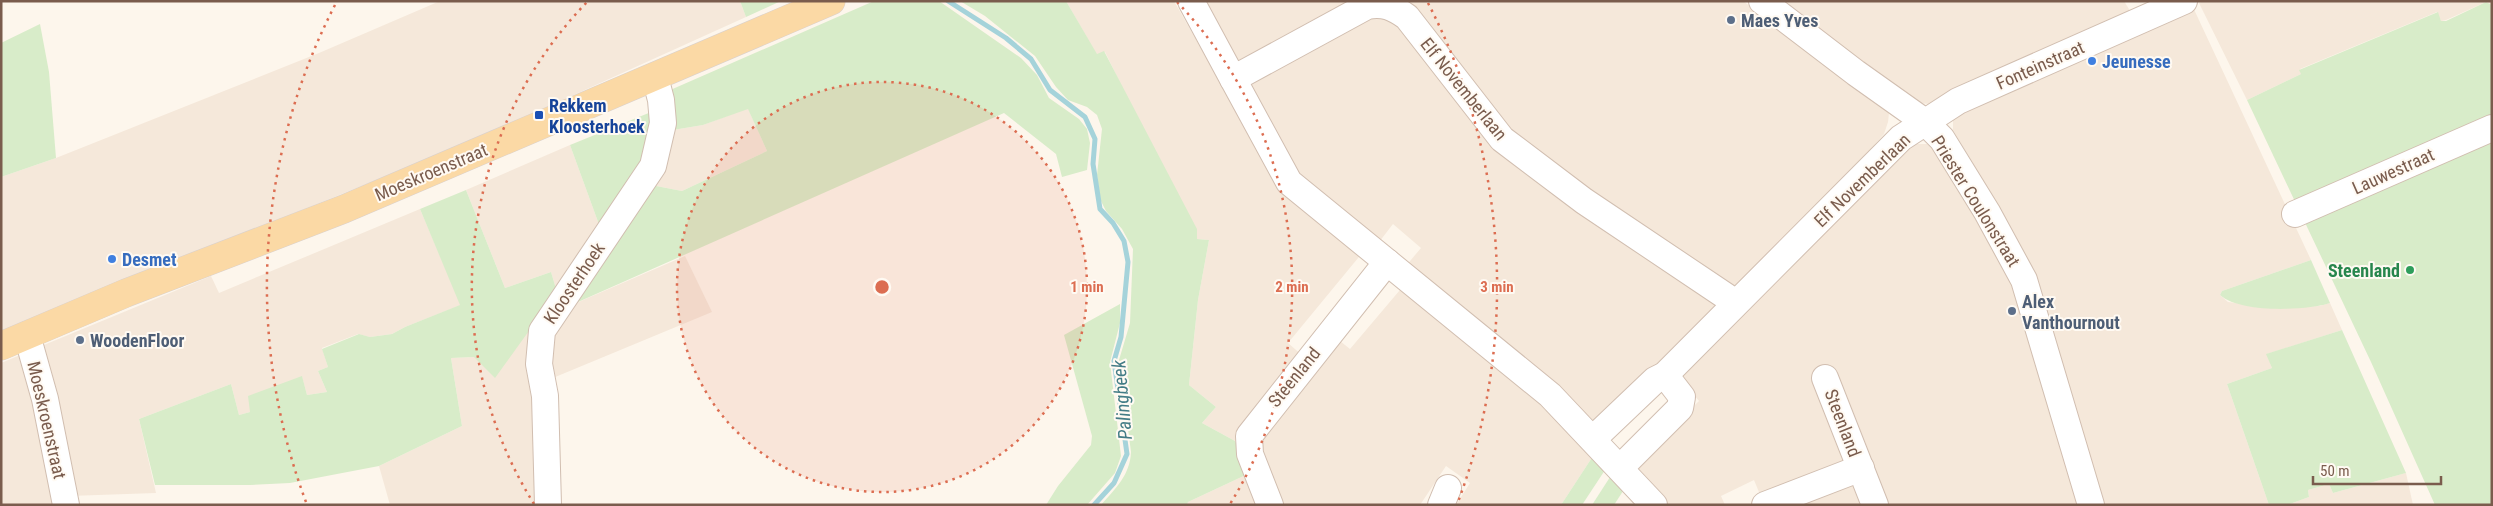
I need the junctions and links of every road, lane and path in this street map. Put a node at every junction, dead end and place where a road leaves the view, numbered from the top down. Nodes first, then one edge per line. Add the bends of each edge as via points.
1 (831, 1) edge
2 (1191, 1) edge
3 (1762, 1) edge
4 (2184, 1) edge
5 (2135, 11) edge
6 (655, 77) junction
7 (1233, 79) junction
8 (1925, 122) junction
9 (2492, 128) edge
10 (2295, 214) dead end
11 (1387, 262) junction
12 (1736, 303) junction
13 (27, 335) junction
14 (1, 346) edge
15 (1665, 375) junction
16 (1825, 378) dead end
17 (1593, 439) junction
18 (1620, 468) junction
19 (1861, 468) junction
20 (66, 505) edge
21 (548, 505) edge
22 (1270, 505) edge
23 (1654, 505) edge
24 (1765, 505) edge
25 (1875, 505) edge
26 (2091, 505) edge

1 - 6 main road, Moeskroenstraat
2 - 7 street
3 - 8 street, Priester Coulonstraat
4 - 5 street, Fonteinstraat
5 - 8 street, Fonteinstraat
6 - 13 main road, Moeskroenstraat via 344,209 126,292
6 - 21 street, Kloosterhoek via 663,123 653,166 542,331 540,364 545,396
7 - 11 street via 1289,182
7 - 12 street, Elf Novemberlaan via 1367,6 1380,4 1394,8 1407,17 1502,140 1584,201
8 - 12 street, Elf Novemberlaan via 1901,138
8 - 26 street, Priester Coulonstraat via 1942,139 2024,280
9 - 10 street, Lauwestraat
11 - 17 street via 1550,395
11 - 22 street, Steenland via 1249,436 1250,454
12 - 15 street, Elf Novemberlaan
13 - 14 main road, Moeskroenstraat
13 - 20 street, Moeskroenstraat via 45,399
15 - 17 street via 1655,380
15 - 18 street via 1682,397 1680,408
16 - 19 street, Steenland
17 - 18 street
18 - 23 street
19 - 24 street, Steenland
19 - 25 street, Steenland

